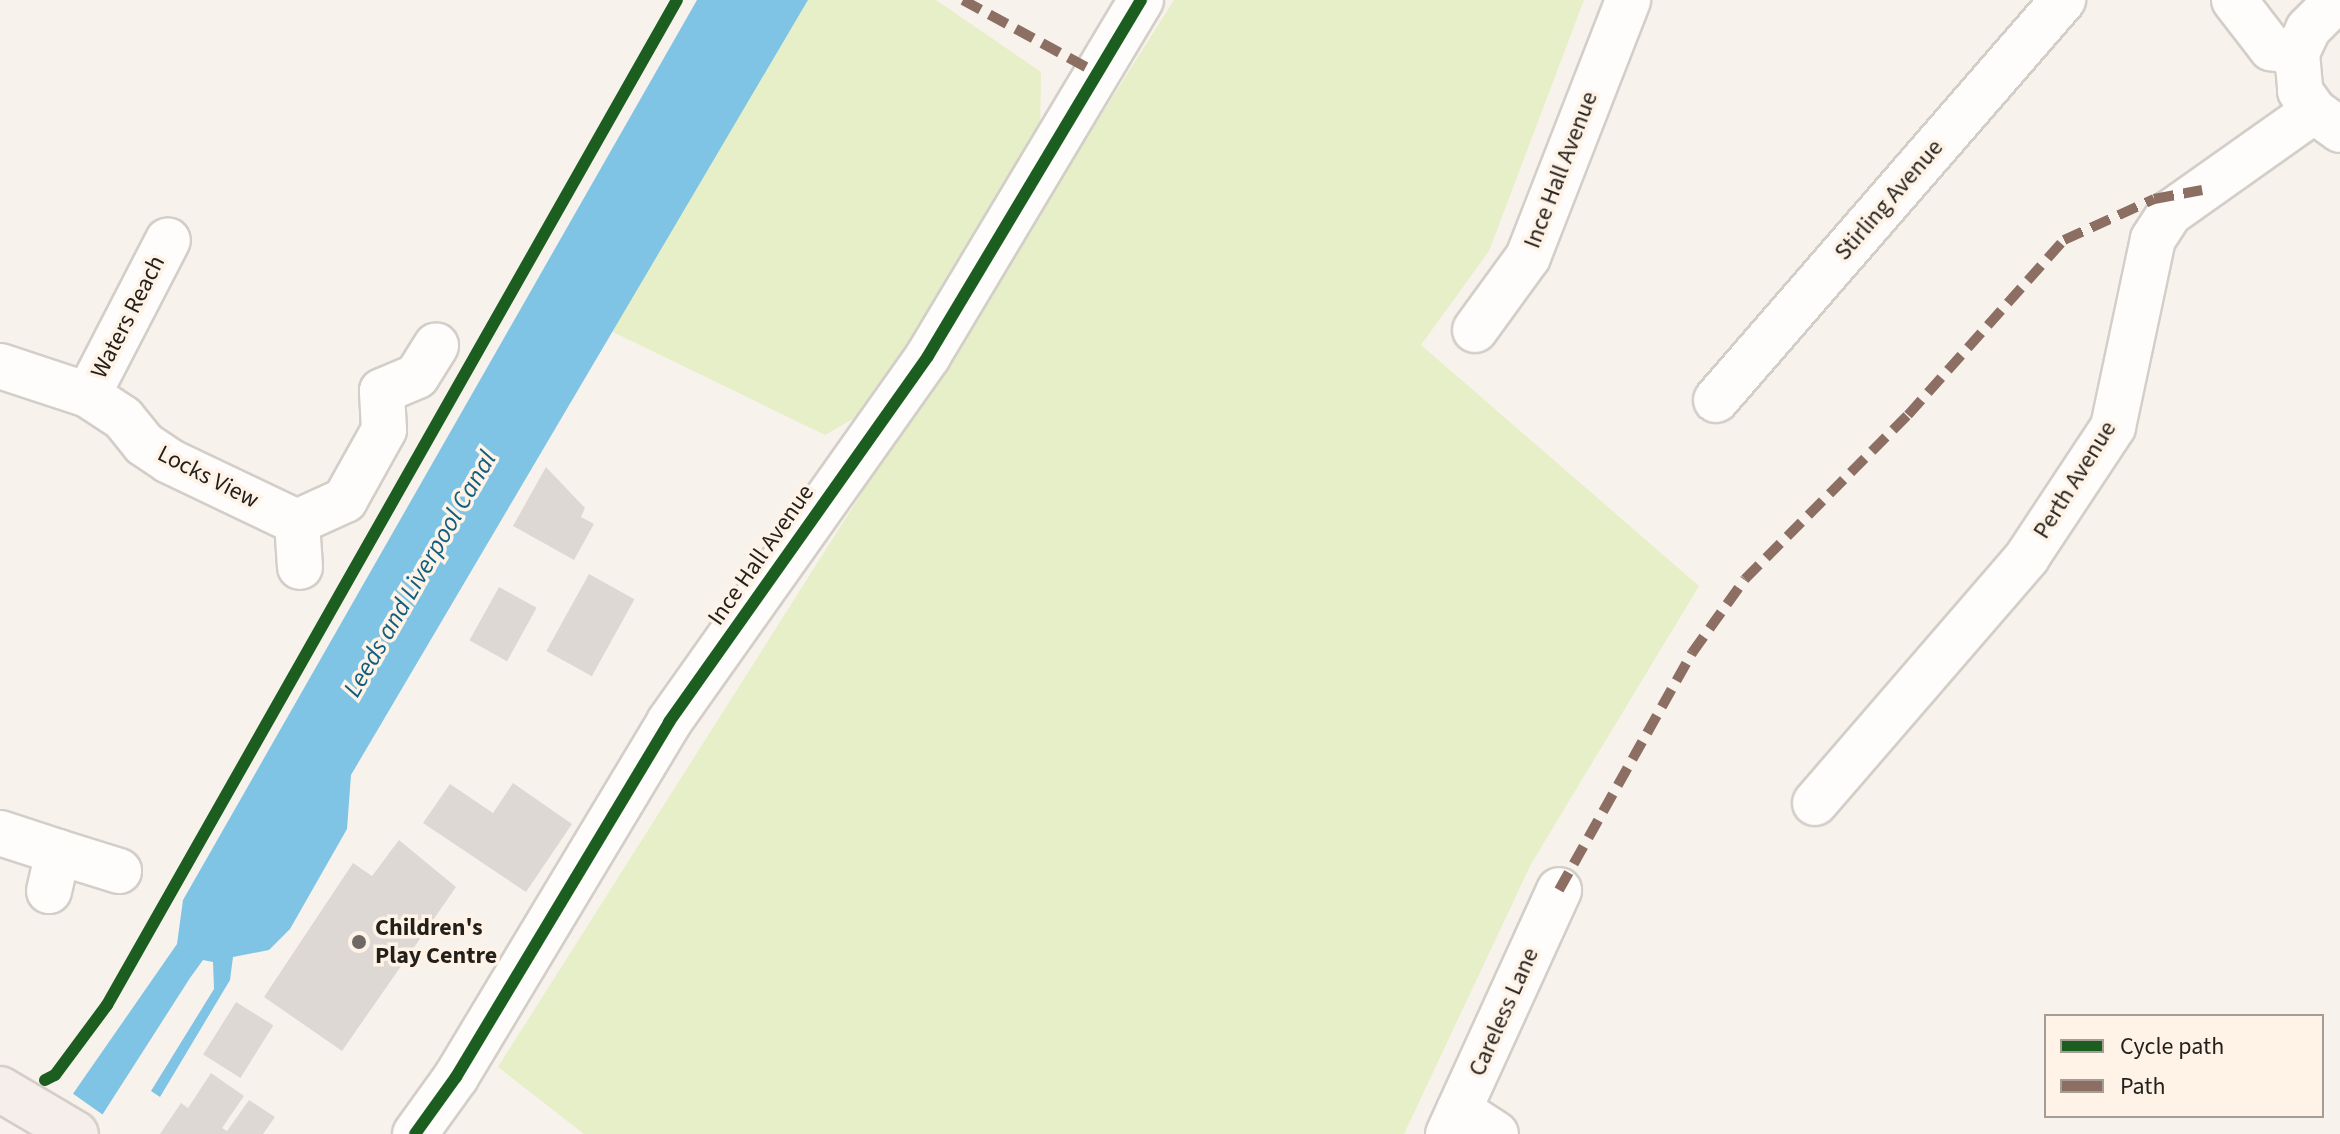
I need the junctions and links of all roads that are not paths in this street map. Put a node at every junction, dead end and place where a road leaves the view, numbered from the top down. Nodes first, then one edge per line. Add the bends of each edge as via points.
1 (1141, 0) edge
2 (1628, 0) edge
3 (2063, 0) edge
4 (2234, 0) edge
5 (2337, 0) edge
6 (2297, 53) junction
7 (2327, 121) edge
8 (173, 231) dead end
9 (1475, 330) dead end
10 (436, 346) dead end
11 (0, 366) edge
12 (88, 395) junction
13 (1716, 400) dead end
14 (297, 522) junction
15 (300, 567) dead end
16 (1815, 803) dead end
17 (0, 833) edge
18 (119, 871) dead end
19 (1559, 890) dead end
20 (0, 1089) edge
21 (1454, 1122) edge
22 (76, 1134) edge
23 (415, 1134) edge
24 (1496, 1134) edge

1 - 23 street, Ince Hall Avenue via 928,356 669,722 456,1077
2 - 9 street, Ince Hall Avenue via 1528,257
3 - 13 street, Stirling Avenue
4 - 6 street via 2271,48
5 - 6 street via 2308,29
6 - 7 street via 2300,91
7 - 16 street, Perth Avenue via 2170,213 2153,239 2113,427 2027,557
8 - 12 street, Waters Reach
10 - 14 street via 417,376 382,391 384,430 345,500
11 - 12 street, Locks View
12 - 14 street, Locks View via 123,418 144,444 169,461
14 - 15 street
17 - 18 street via 54,871
19 - 21 street, Careless Lane
20 - 22 highway
21 - 24 street

